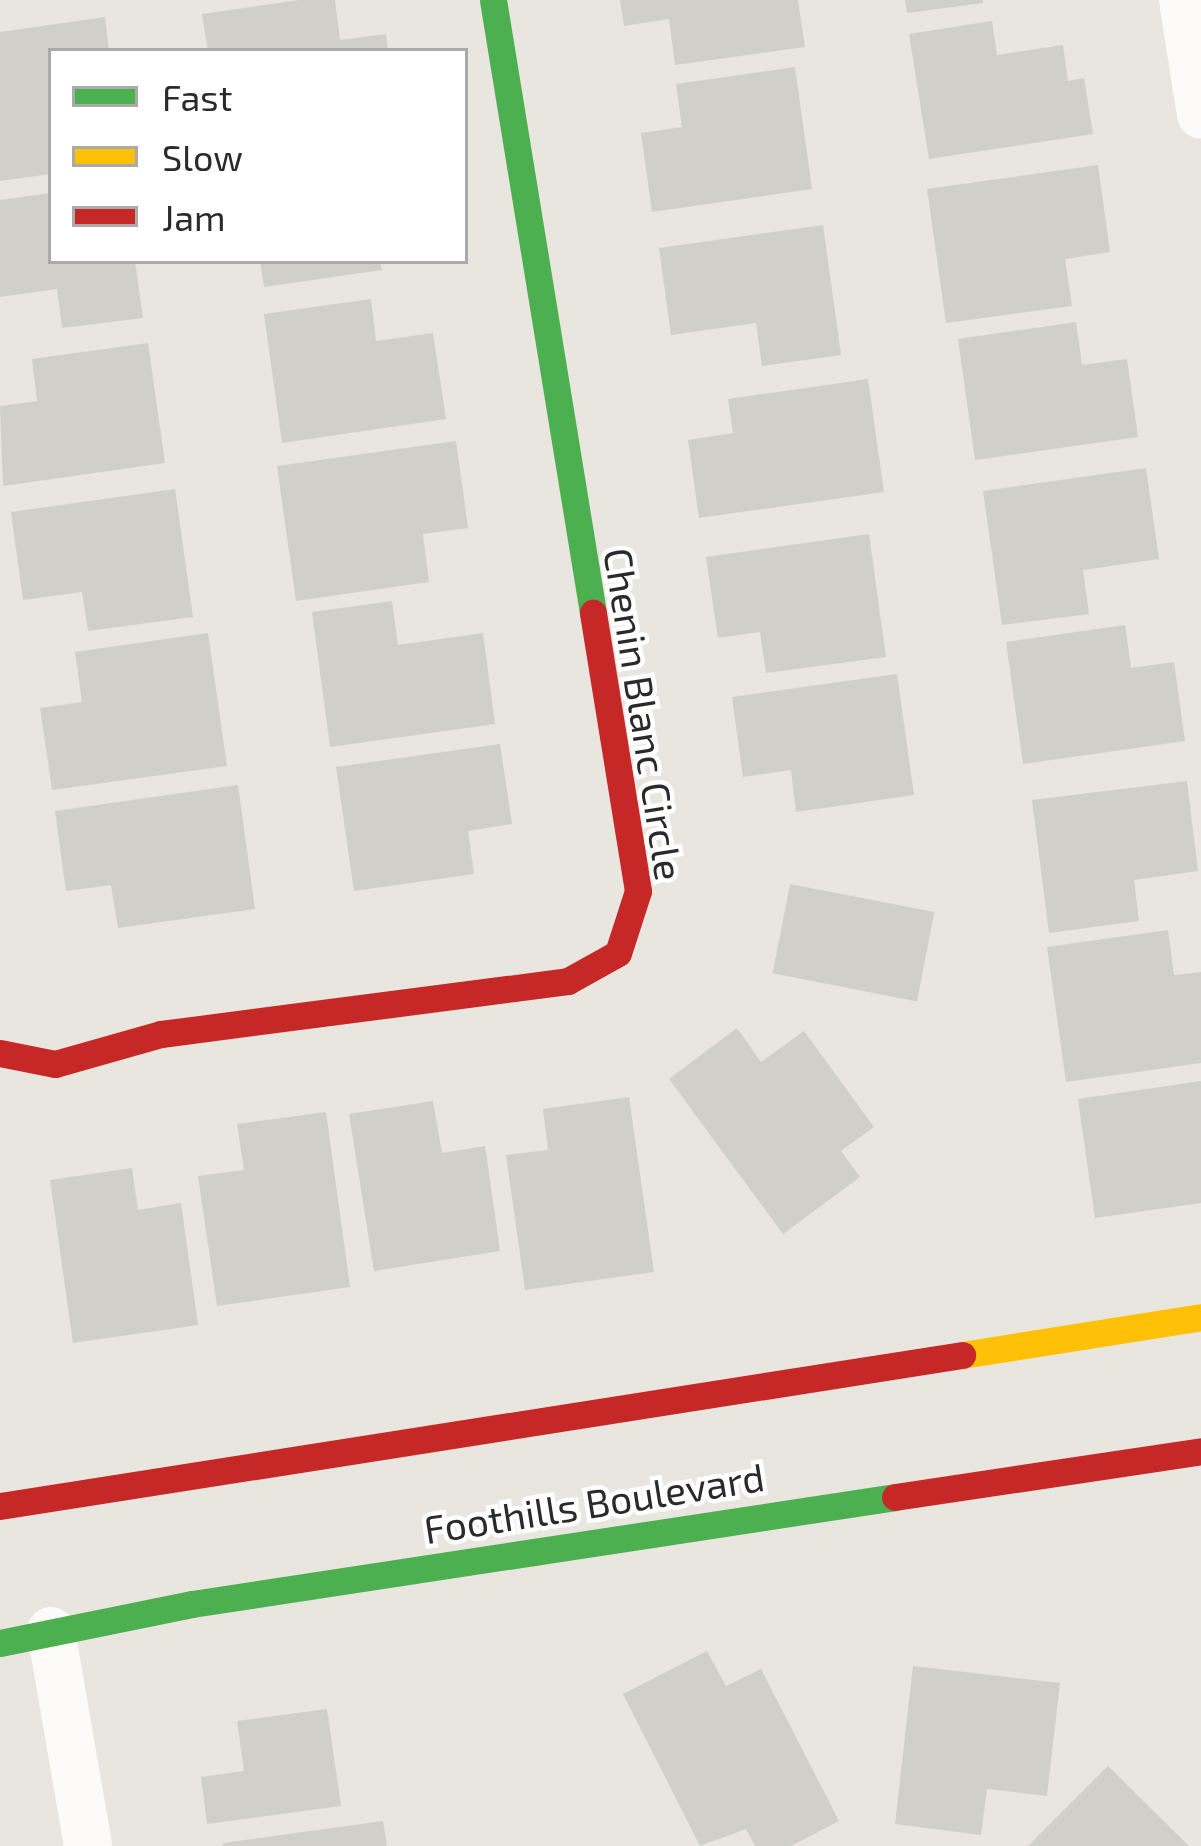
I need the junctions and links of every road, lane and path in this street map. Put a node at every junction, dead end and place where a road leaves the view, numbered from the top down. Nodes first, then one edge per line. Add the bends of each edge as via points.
1 (494, 0) edge
2 (1183, 0) edge
3 (1201, 115) edge
4 (0, 1053) edge
5 (1201, 1317) edge
6 (1201, 1450) edge
7 (0, 1506) edge
8 (51, 1630) junction
9 (0, 1643) edge
10 (88, 1846) edge

1 - 4 main road, Chenin Blanc Circle via 638,891 618,953 568,980 161,1034 56,1064
2 - 3 street
5 - 7 main road
6 - 8 main road, Foothills Boulevard
8 - 9 main road, Foothills Boulevard
8 - 10 street

